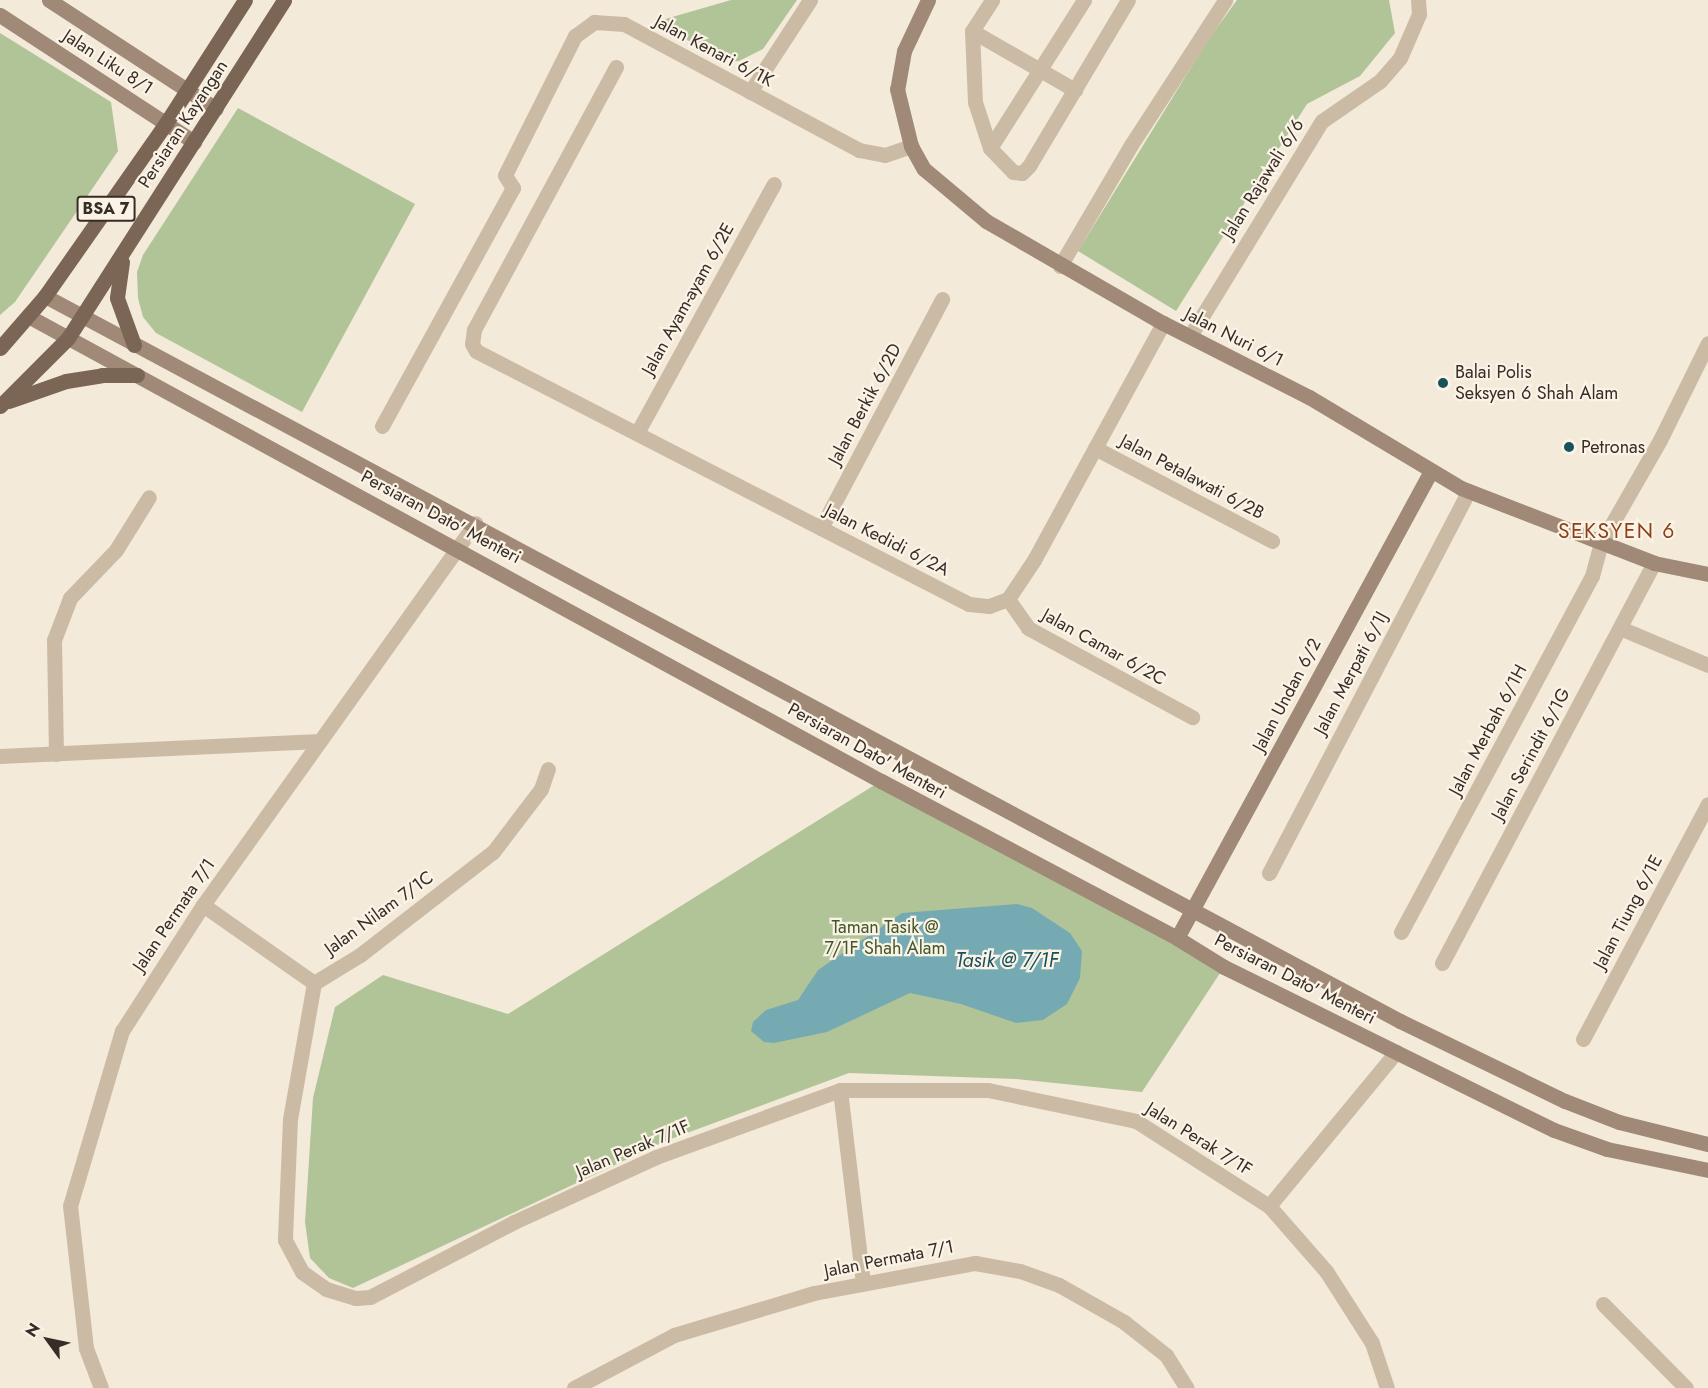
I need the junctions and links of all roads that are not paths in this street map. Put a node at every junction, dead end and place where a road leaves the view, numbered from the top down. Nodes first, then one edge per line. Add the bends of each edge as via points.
1 (49, 0) edge
2 (245, 0) edge
3 (284, 0) edge
4 (810, 0) edge
5 (928, 0) edge
6 (992, 0) edge
7 (1084, 0) edge
8 (1128, 0) edge
9 (1225, 0) edge
10 (1418, 0) edge
11 (0, 15) edge
12 (972, 31) junction
13 (616, 67) dead end
14 (1040, 70) junction
15 (188, 90) junction
16 (1075, 90) junction
17 (750, 92) junction
18 (216, 109) junction
19 (166, 123) junction
20 (194, 141) junction
21 (911, 146) junction
22 (990, 148) junction
23 (774, 184) dead end
24 (125, 251) junction
25 (1060, 266) junction
26 (45, 296) junction
27 (942, 299) dead end
28 (28, 316) junction
29 (82, 318) junction
30 (1163, 323) junction
31 (1190, 336) junction
32 (68, 339) junction
33 (1708, 343) edge
34 (134, 345) junction
35 (0, 348) edge
36 (137, 375) junction
37 (2, 405) edge
38 (382, 426) dead end
39 (637, 433) junction
40 (1095, 448) junction
41 (1431, 471) junction
42 (1469, 491) junction
43 (148, 497) dead end
44 (475, 523) junction
45 (822, 528) junction
46 (1272, 541) dead end
47 (1601, 543) junction
48 (459, 548) junction
49 (1654, 563) junction
50 (1708, 574) edge
51 (1008, 599) junction
52 (1620, 628) junction
53 (1708, 665) edge
54 (1192, 717) dead end
55 (320, 741) junction
56 (56, 754) junction
57 (0, 756) edge
58 (548, 769) dead end
59 (1708, 804) edge
60 (1269, 873) dead end
61 (203, 905) junction
62 (1193, 910) junction
63 (1401, 932) dead end
64 (1177, 938) junction
65 (1442, 963) dead end
66 (314, 982) junction
67 (1583, 1040) dead end
68 (1396, 1052) junction
69 (840, 1090) junction
70 (1708, 1144) edge
71 (1708, 1170) edge
72 (1269, 1206) junction
73 (863, 1282) junction
74 (1603, 1304) dead end
75 (101, 1388) edge
76 (574, 1388) edge
77 (1187, 1388) edge
78 (1387, 1388) edge
79 (1686, 1388) edge

1 - 15 main road, Jalan Liku 8/1
2 - 15 main road, Persiaran Kayangan / BSA 7
3 - 18 main road, Persiaran Kayangan / BSA 7
4 - 17 street
5 - 21 main road, Jalan Nuri 6/1 via 904,51 897,89
6 - 12 street
7 - 14 street
8 - 16 street
9 - 25 street via 1131,145
10 - 31 street, Jalan Rajawali 6/6 via 1419,14 1400,58 1380,81 1322,121
11 - 19 main road, Jalan Liku 8/1
12 - 14 street
12 - 22 street via 975,102
13 - 39 street, Jalan Kedidi 6/2A via 474,330 472,344 476,351
14 - 16 street
14 - 22 street
15 - 18 main road, Jalan Liku 8/1
15 - 19 main road, Persiaran Kayangan / BSA 7
16 - 22 street via 1022,172 1013,172
17 - 21 street, Jalan Kenari 6/1K via 859,150 885,155
17 - 38 street, Jalan Kenari 6/1K via 624,24 594,22 575,36 505,174 513,188
18 - 20 main road, Persiaran Kayangan / BSA 7
19 - 20 main road, Jalan Liku 8/1
19 - 26 main road, Persiaran Kayangan / BSA 7
20 - 24 main road, Persiaran Kayangan / BSA 7
21 - 25 main road, Jalan Nuri 6/1 via 924,169 986,221
23 - 39 street, Jalan Ayam-ayam 6/2E
24 - 29 main road, Persiaran Kayangan / BSA 7
24 - 34 main road via 117,298
25 - 30 main road, Jalan Nuri 6/1
26 - 28 main road, Persiaran Kayangan / BSA 7
26 - 29 main road, Persiaran Dato' Menteri
27 - 45 street, Jalan Berkik 6/2D
28 - 32 main road, Persiaran Dato' Menteri
28 - 35 main road, Persiaran Kayangan / BSA 7
29 - 32 main road, Persiaran Kayangan / BSA 7
29 - 34 main road, Persiaran Dato' Menteri
30 - 31 main road, Jalan Nuri 6/1
30 - 40 street
31 - 41 main road, Jalan Nuri 6/1 via 1309,397
32 - 36 main road, Persiaran Dato' Menteri
32 - 37 main road, Persiaran Kayangan / BSA 7
33 - 47 street, Jalan Merbah 6/1H via 1660,440
34 - 44 main road, Persiaran Dato' Menteri
36 - 37 main road via 66,381
36 - 48 main road, Persiaran Dato' Menteri
39 - 45 street, Jalan Kedidi 6/2A
40 - 46 street, Jalan Petalawati 6/2B
40 - 51 street via 1034,560
41 - 42 main road, Jalan Nuri 6/1
41 - 62 main road, Jalan Undan 6/2
42 - 47 main road, Jalan Nuri 6/1
42 - 60 street, Jalan Merpati 6/1J
43 - 56 street via 116,550 70,598 54,640
44 - 48 street, Jalan Permata 7/1
44 - 62 main road, Persiaran Dato' Menteri
45 - 51 street, Jalan Kedidi 6/2A via 969,604 989,606
47 - 49 main road, Jalan Nuri 6/1
47 - 63 street, Jalan Merbah 6/1H via 1592,576
48 - 55 street, Jalan Permata 7/1
48 - 64 main road, Persiaran Dato' Menteri via 881,781
49 - 50 main road, Jalan Nuri 6/1
49 - 52 street, Jalan Serindit 6/1G
51 - 54 street, Jalan Camar 6/2C via 1028,628
52 - 53 street
52 - 65 street, Jalan Serindit 6/1G
55 - 56 street
55 - 61 street, Jalan Permata 7/1
56 - 57 street
58 - 66 street, Jalan Nilam 7/1C via 541,789 493,852 360,955
59 - 67 street, Jalan Tiung 6/1E
61 - 66 street
61 - 75 street, Jalan Permata 7/1 via 122,1031 70,1206 86,1348
62 - 64 main road, Jalan Undan 6/2
62 - 70 main road, Persiaran Dato' Menteri via 1400,1021 1565,1101 1619,1122
64 - 68 main road, Persiaran Dato' Menteri via 1224,967
66 - 69 street, Jalan Perak 7/1F via 290,1119 285,1240 302,1272 326,1289 356,1298 370,1297 514,1222 656,1157
68 - 71 main road, Persiaran Dato' Menteri via 1554,1130 1607,1149
68 - 72 street
69 - 72 street, Jalan Perak 7/1F via 988,1090 1104,1112 1136,1121
69 - 73 street
72 - 78 street, Jalan Perak 7/1F via 1332,1280 1372,1343
73 - 76 street, Jalan Permata 7/1 via 674,1335
73 - 77 street, Jalan Permata 7/1 via 975,1263 1020,1271 1059,1285 1124,1322 1166,1355
74 - 79 street

